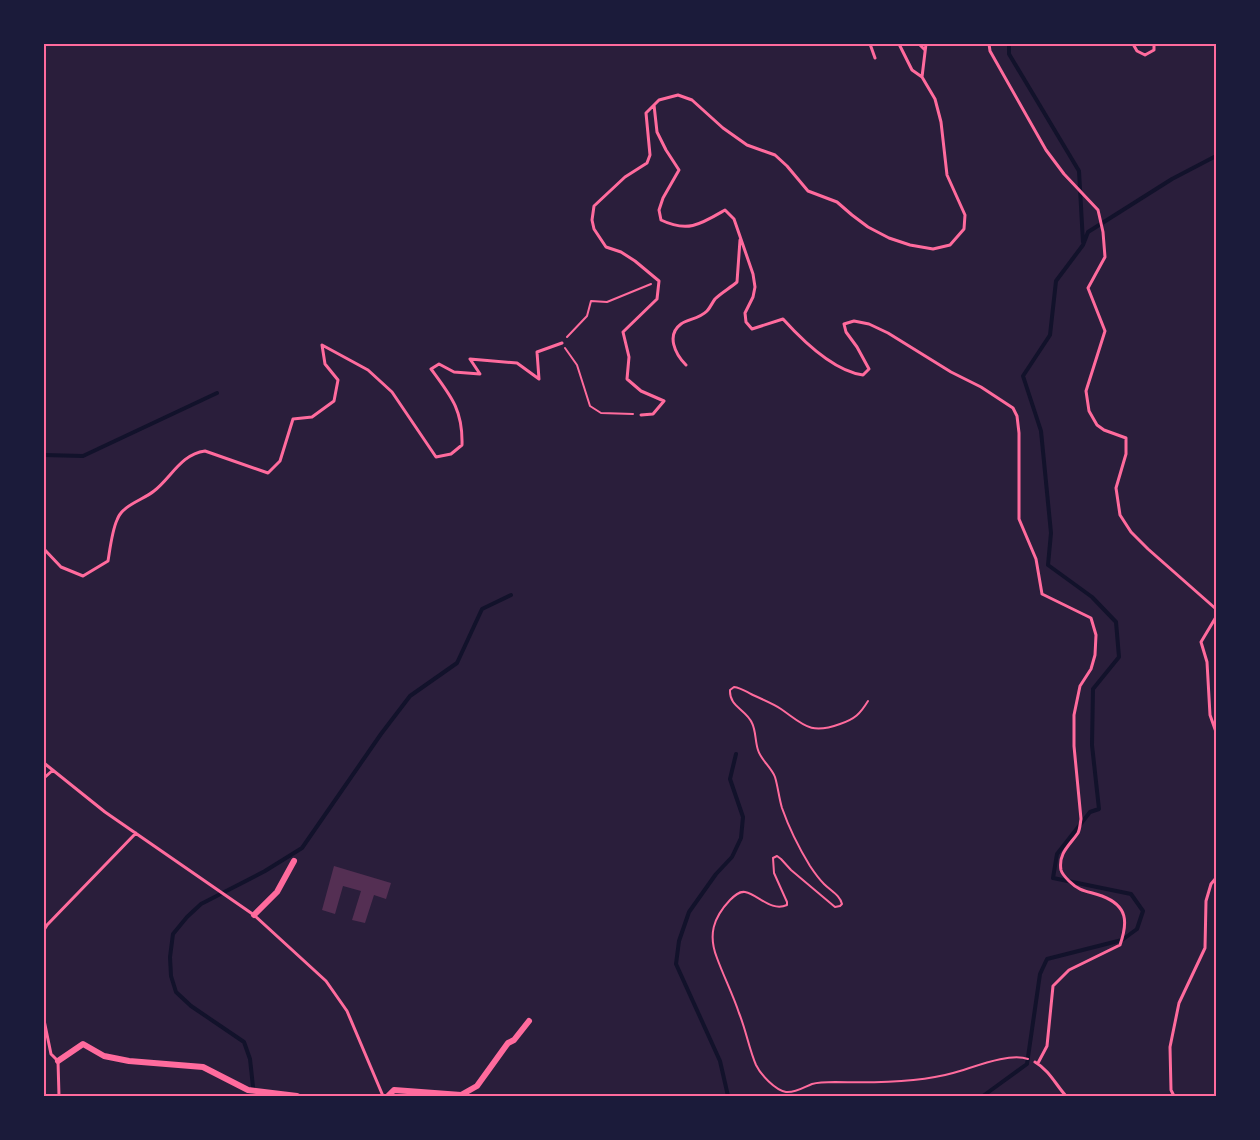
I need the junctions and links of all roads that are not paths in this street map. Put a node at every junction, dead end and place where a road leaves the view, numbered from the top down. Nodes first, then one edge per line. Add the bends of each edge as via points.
1 (870, 44) edge
2 (899, 44) edge
3 (919, 44) edge
4 (926, 44) edge
5 (989, 44) edge
6 (1133, 44) edge
7 (1155, 44) edge
8 (925, 50) junction
9 (875, 58) dead end
10 (922, 77) junction
11 (654, 105) junction
12 (740, 238) junction
13 (562, 343) road end
14 (686, 365) dead end
15 (641, 415) road end
16 (44, 549) edge
17 (1216, 609) edge
18 (1216, 617) edge
19 (1216, 732) edge
20 (44, 763) edge
21 (52, 770) junction
22 (44, 778) edge
23 (136, 833) junction
24 (294, 861) dead end
25 (1216, 878) edge
26 (254, 915) junction
27 (44, 930) edge
28 (44, 1020) edge
29 (529, 1021) dead end
30 (58, 1062) junction
31 (59, 1096) edge
32 (297, 1096) edge
33 (383, 1096) edge
34 (388, 1096) edge
35 (1066, 1096) edge
36 (1174, 1096) edge

1 - 9 lane
2 - 10 lane via 912,70
3 - 8 lane
4 - 8 lane
5 - 17 lane via 1046,150 1098,210 1105,257 1088,288 1105,331 1086,392 1089,411 1097,425 1126,438 1126,454 1116,488 1120,515 1148,549
6 - 7 lane via 1145,55 1154,50
8 - 10 lane
10 - 11 lane via 934,99 941,122 947,175 964,215 964,230 950,244 933,249 889,238 837,202 808,191 775,154 747,145 692,100 678,95
11 - 12 lane via 657,132 679,170 663,198 661,220 687,228 725,210 734,219
11 - 15 lane via 646,113 650,155 647,163 594,206 592,220 606,247 621,252 659,281 657,299 623,333 629,357 627,379 641,392 664,401 653,414
12 - 14 lane via 737,282 715,298 706,312 682,323 674,334 674,348
12 - 35 lane via 755,287 745,313 752,329 783,319 825,358 851,374 863,375 869,369 844,324 869,324 981,387 1012,408 1017,416 1018,519 1036,559 1042,594 1091,618 1096,635 1095,655 1080,686 1074,715 1081,819 1079,831 1062,853 1061,868 1076,888 1104,897 1125,915 1126,930 1120,945 1069,970 1053,986 1047,1046 1036,1063
13 - 16 lane via 537,352 539,378 517,363 470,359 480,374 454,372 439,364 431,369 458,409 463,429 462,445 451,454 436,457 392,392 368,370 322,345 325,364 338,380 334,401 312,417 292,419 280,461 268,473 197,452 117,518 108,561 83,576 61,567
18 - 19 lane via 1202,642 1210,715
20 - 21 lane
21 - 22 lane
21 - 23 lane
23 - 26 lane
23 - 27 lane
24 - 26 street via 277,892
25 - 36 lane via 1206,901 1205,948 1179,1003 1170,1047
26 - 33 lane via 326,981 347,1011
28 - 30 lane via 51,1054
29 - 34 street via 477,1086 461,1095 394,1090
30 - 31 lane
30 - 32 street via 83,1044 112,1058 203,1066 248,1090

